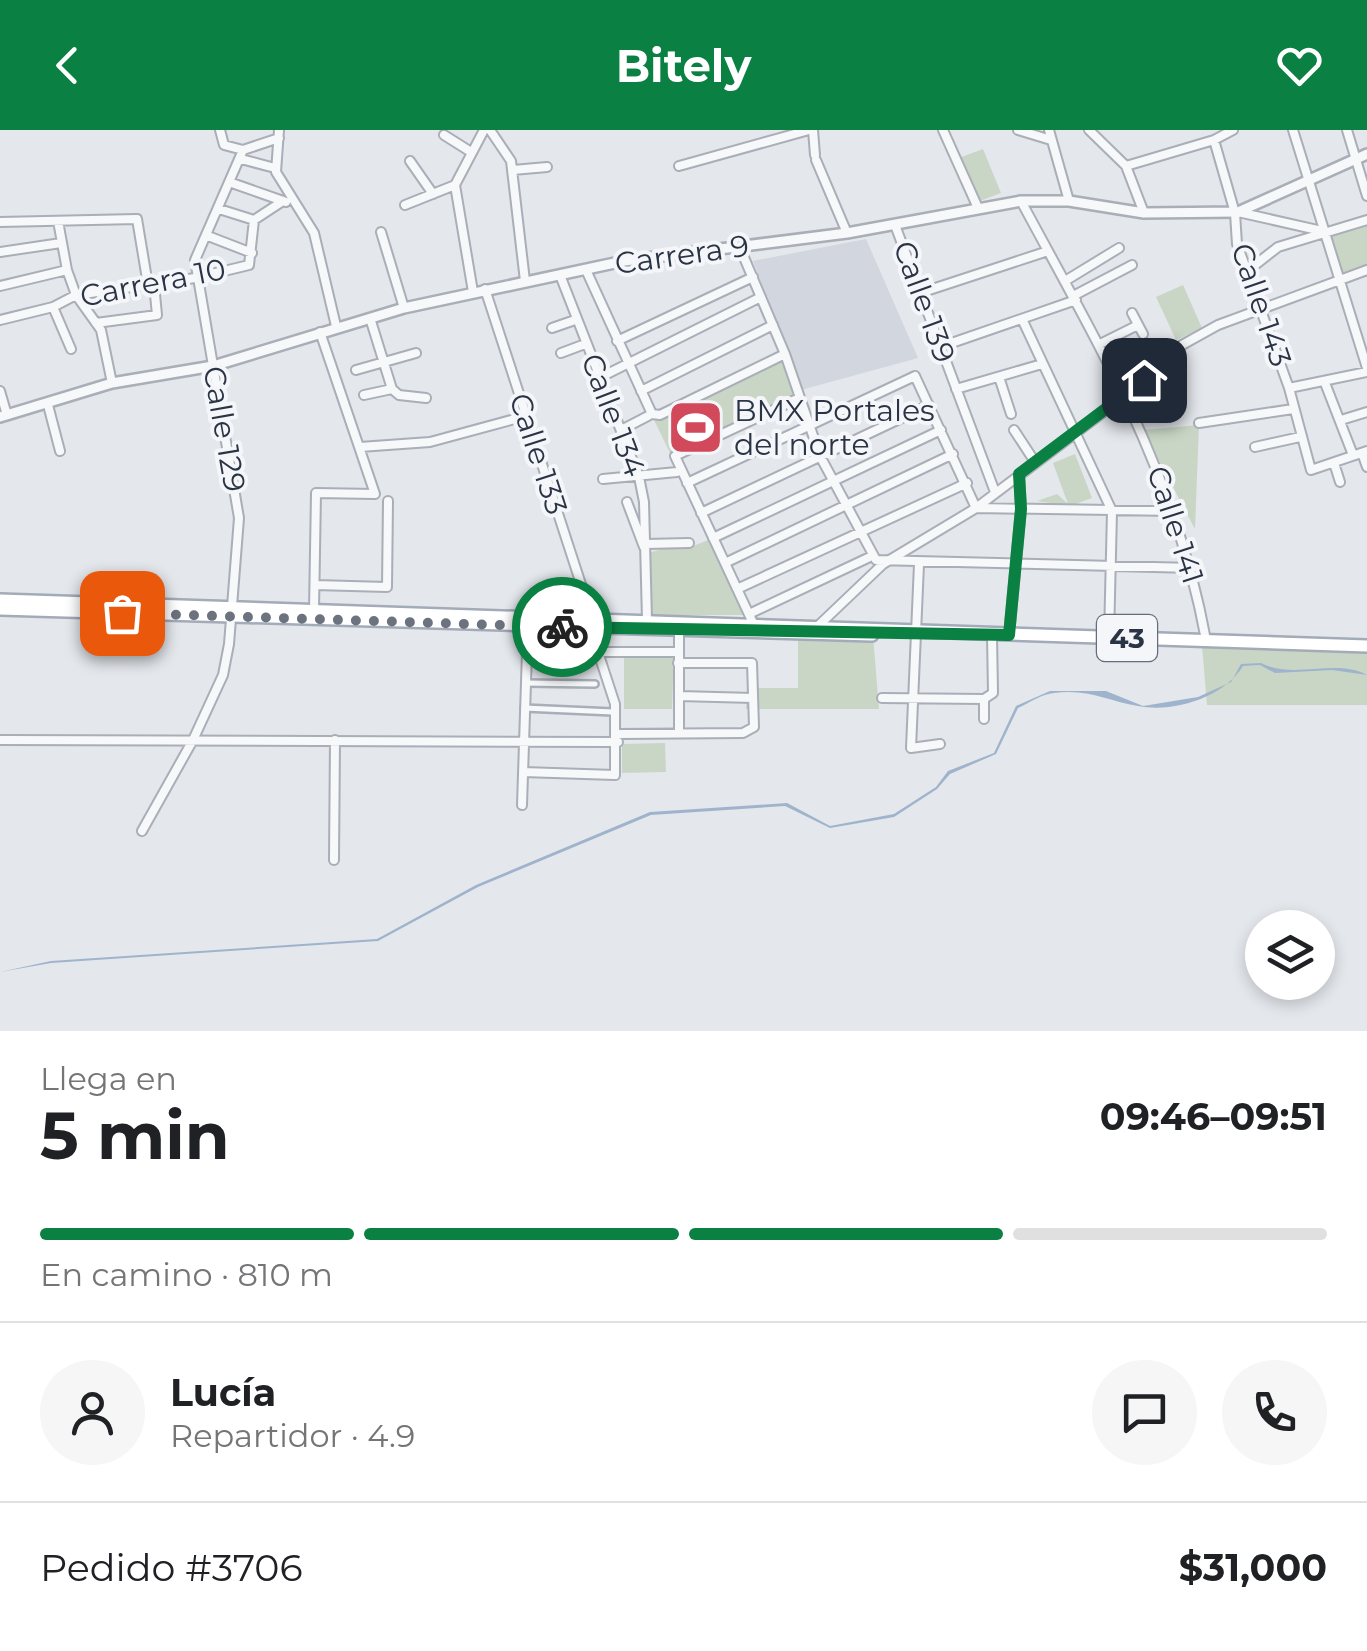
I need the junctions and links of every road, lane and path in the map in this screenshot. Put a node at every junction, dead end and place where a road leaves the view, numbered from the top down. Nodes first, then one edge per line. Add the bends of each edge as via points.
1 (220, 130) edge
2 (487, 130) edge
3 (811, 130) edge
4 (943, 130) edge
5 (1018, 130) edge
6 (1088, 130) edge
7 (1234, 130) edge
8 (1293, 130) edge
9 (1347, 130) edge
10 (279, 134) edge
11 (1050, 135) edge
12 (444, 136) dead end
13 (1214, 140) junction
14 (472, 152) junction
15 (242, 154) junction
16 (1367, 154) edge
17 (1355, 160) junction
18 (410, 161) dead end
19 (679, 166) dead end
20 (1126, 166) junction
21 (547, 167) dead end
22 (276, 168) junction
23 (513, 170) junction
24 (1308, 181) junction
25 (228, 182) junction
26 (455, 185) junction
27 (434, 194) junction
28 (1367, 196) edge
29 (283, 201) junction
30 (1021, 201) junction
31 (1070, 202) junction
32 (405, 204) dead end
33 (294, 205) junction
34 (978, 208) junction
35 (218, 209) junction
36 (1236, 212) junction
37 (1144, 213) junction
38 (254, 220) junction
39 (1367, 220) edge
40 (58, 221) junction
41 (0, 222) edge
42 (895, 225) junction
43 (381, 232) dead end
44 (1326, 232) junction
45 (847, 233) junction
46 (208, 236) junction
47 (60, 243) junction
48 (740, 248) junction
49 (1118, 248) dead end
50 (1048, 251) junction
51 (0, 252) edge
52 (252, 253) junction
53 (1132, 264) dead end
54 (67, 270) junction
55 (586, 270) junction
56 (1367, 270) edge
57 (1246, 272) junction
58 (560, 275) junction
59 (752, 276) junction
60 (195, 278) junction
61 (1343, 278) junction
62 (525, 281) junction
63 (1065, 281) junction
64 (151, 285) junction
65 (0, 286) edge
66 (485, 289) junction
67 (473, 292) junction
68 (920, 293) junction
69 (76, 294) junction
70 (760, 297) junction
71 (1074, 298) junction
72 (53, 306) junction
73 (404, 308) junction
74 (1262, 309) junction
75 (1132, 313) dead end
76 (370, 318) junction
77 (1022, 319) junction
78 (0, 320) edge
79 (575, 320) junction
80 (96, 324) junction
81 (773, 325) junction
82 (1138, 325) junction
83 (336, 326) junction
84 (552, 328) dead end
85 (320, 332) junction
86 (1143, 334) dead end
87 (617, 341) junction
88 (585, 344) junction
89 (1100, 344) junction
90 (940, 347) junction
91 (71, 349) dead end
92 (416, 353) dead end
93 (561, 353) dead end
94 (786, 354) junction
95 (384, 362) junction
96 (1042, 364) junction
97 (213, 366) junction
98 (628, 367) junction
99 (356, 370) dead end
100 (1367, 370) edge
101 (1000, 377) junction
102 (599, 378) junction
103 (1324, 382) junction
104 (112, 383) junction
105 (1289, 388) junction
106 (392, 389) junction
107 (956, 389) junction
108 (0, 391) edge
109 (641, 392) junction
110 (364, 395) dead end
111 (1126, 395) junction
112 (426, 398) dead end
113 (799, 398) junction
114 (929, 404) junction
115 (48, 405) junction
116 (1293, 409) junction
117 (1367, 412) edge
118 (1012, 414) dead end
119 (3, 416) edge
120 (526, 416) junction
121 (648, 416) dead end
122 (1340, 420) junction
123 (1199, 424) dead end
124 (808, 426) junction
125 (621, 430) junction
126 (941, 430) junction
127 (1014, 430) dead end
128 (1076, 433) junction
129 (1300, 438) junction
130 (360, 447) junction
131 (1255, 447) dead end
132 (60, 451) dead end
133 (1361, 453) edge
134 (952, 454) junction
135 (820, 456) junction
136 (1035, 462) junction
137 (1334, 463) junction
138 (1367, 467) edge
139 (677, 472) dead end
140 (1019, 474) junction
141 (640, 477) junction
142 (603, 479) dead end
143 (833, 481) junction
144 (1340, 482) dead end
145 (688, 483) junction
146 (966, 483) junction
147 (994, 492) junction
148 (388, 501) dead end
149 (626, 502) dead end
150 (846, 505) junction
151 (976, 508) junction
152 (1021, 509) junction
153 (1112, 511) junction
154 (1175, 511) junction
155 (701, 513) junction
156 (860, 532) junction
157 (713, 538) junction
158 (689, 544) dead end
159 (646, 548) junction
160 (872, 556) junction
161 (725, 563) junction
162 (883, 564) junction
163 (919, 564) junction
164 (1016, 565) junction
165 (1112, 568) junction
166 (1192, 568) junction
167 (315, 585) junction
168 (737, 590) junction
169 (0, 600) edge
170 (0, 610) edge
171 (314, 610) junction
172 (232, 612) junction
173 (592, 618) junction
174 (751, 619) junction
175 (647, 620) junction
176 (819, 625) junction
177 (678, 630) junction
178 (886, 631) junction
179 (917, 632) junction
180 (992, 634) junction
181 (1009, 635) junction
182 (1109, 638) junction
183 (1206, 640) junction
184 (1367, 646) edge
185 (598, 652) junction
186 (678, 652) junction
187 (678, 663) junction
188 (526, 683) junction
189 (595, 684) dead end
190 (679, 696) junction
191 (753, 698) junction
192 (882, 698) dead end
193 (912, 699) junction
194 (984, 699) junction
195 (524, 708) junction
196 (616, 712) junction
197 (984, 719) dead end
198 (679, 730) junction
199 (524, 738) junction
200 (618, 738) junction
201 (0, 740) edge
202 (192, 740) junction
203 (335, 740) junction
204 (940, 744) dead end
205 (523, 772) junction
206 (522, 805) dead end
207 (142, 832) dead end
208 (334, 860) dead end

1 - 15 street via 224,146
2 - 14 street
2 - 23 street
3 - 19 street
3 - 45 street
4 - 34 street
5 - 11 street
6 - 20 street
7 - 13 street
8 - 24 street
9 - 17 street
10 - 15 street
10 - 22 street
11 - 31 street
12 - 14 street
13 - 20 street
13 - 36 street, Calle 143
14 - 26 street
15 - 22 street
15 - 25 street
16 - 17 street, Carrera 9
17 - 24 street, Carrera 9
17 - 28 street
18 - 27 street
20 - 37 street
21 - 23 street
22 - 33 street
23 - 62 street
24 - 36 street, Carrera 9
24 - 44 street
25 - 29 street
25 - 35 street
26 - 27 street
26 - 67 street
27 - 32 street
29 - 33 street
29 - 38 street
30 - 31 street, Carrera 9
30 - 34 street, Carrera 9
30 - 50 street, Calle 141
31 - 37 street, Carrera 9
33 - 83 street via 316,241
34 - 42 street, Carrera 9
35 - 38 street
35 - 46 street
36 - 37 street, Carrera 9
36 - 44 street
36 - 57 street, Calle 143
38 - 52 street
39 - 44 street
40 - 41 street
40 - 47 street
40 - 64 street via 135,218
42 - 45 street, Carrera 9
42 - 68 street, Calle 139
43 - 73 street
44 - 57 street via 1278,247
44 - 61 street
45 - 48 street, Carrera 9
46 - 52 street
46 - 60 street, Calle 129 via 195,252
47 - 51 street
47 - 54 street
48 - 55 street, Carrera 9
48 - 59 street
49 - 63 street
50 - 63 street, Calle 141
50 - 68 street
52 - 60 street, Carrera 10 via 250,264
53 - 71 street
54 - 65 street
54 - 69 street
55 - 58 street, Carrera 9
55 - 87 street
56 - 61 street
57 - 74 street, Calle 143
58 - 62 street, Carrera 9
58 - 79 street, Calle 134
59 - 70 street
59 - 87 street
60 - 64 street, Carrera 10
60 - 97 street, Calle 129
61 - 74 street
61 - 100 street
62 - 66 street, Carrera 9
63 - 71 street, Calle 141
64 - 69 street, Carrera 10
64 - 80 street via 157,315
66 - 67 street, Carrera 9
66 - 120 street, Calle 133
67 - 73 street, Carrera 9
68 - 90 street, Calle 139
69 - 72 street, Carrera 10
69 - 80 street
70 - 81 street
70 - 98 street
71 - 77 street
71 - 89 street, Calle 141
72 - 78 street, Carrera 10
72 - 91 street
73 - 76 street, Carrera 9
74 - 105 street, Calle 143
74 - 111 street via 1170,354
75 - 82 street
76 - 83 street, Carrera 9
76 - 95 street
77 - 90 street
77 - 96 street
79 - 84 street
79 - 88 street, Calle 134
80 - 104 street
81 - 94 street
81 - 109 street
82 - 86 street
82 - 89 street
83 - 85 street, Carrera 9
85 - 97 street, Carrera 9
85 - 130 street
87 - 98 street
88 - 93 street
88 - 102 street, Calle 134
89 - 111 street, Calle 141
90 - 107 street, Calle 139
92 - 95 street
94 - 109 street via 660,415 652,414
94 - 113 street
95 - 99 street
95 - 106 street
96 - 101 street
96 - 128 street
97 - 104 street, Carrera 9
97 - 172 street, Calle 129 via 240,518
98 - 102 street
98 - 109 street
100 - 103 street
101 - 107 street
101 - 118 street
102 - 125 street, Calle 134
103 - 105 street
103 - 122 street
104 - 115 street, Carrera 9
105 - 116 street, Calle 143
106 - 110 street
106 - 112 street
107 - 147 street, Calle 139
108 - 119 street
111 - 128 street
111 - 154 street, Calle 141
113 - 124 street
113 - 145 street via 676,458
114 - 124 street via 915,376
114 - 126 street
114 - 135 street
115 - 119 street, Carrera 9
115 - 132 street
116 - 123 street
116 - 129 street, Calle 143
117 - 122 street
120 - 130 street via 430,442
120 - 173 street, Calle 133
121 - 125 street
122 - 133 street
124 - 135 street
124 - 145 street
125 - 141 street, Calle 134
126 - 134 street
126 - 143 street
127 - 136 street
128 - 136 street
128 - 153 street
129 - 131 street
129 - 137 street, Calle 143 via 1310,470
130 - 167 street via 375,494 316,496
133 - 137 street
133 - 138 street
134 - 146 street
134 - 150 street
135 - 143 street
135 - 155 street
136 - 140 street
137 - 144 street
139 - 141 street
140 - 147 street
140 - 152 street
141 - 142 street
141 - 159 street, Calle 134
143 - 150 street
143 - 157 street
145 - 155 street
146 - 151 street
146 - 156 street
147 - 151 street
148 - 167 street via 388,587
149 - 159 street
150 - 156 street
150 - 161 street
151 - 152 street
151 - 162 street
152 - 153 street
152 - 164 street
153 - 154 street
153 - 165 street
154 - 166 street, Calle 141
155 - 157 street
156 - 160 street
156 - 168 street
157 - 161 street
158 - 159 street
159 - 175 street, Calle 134
160 - 162 street
160 - 174 street
161 - 168 street
162 - 163 street
162 - 176 street
163 - 164 street
163 - 179 street
164 - 165 street
164 - 181 street
165 - 166 street
165 - 182 street
166 - 183 street, Calle 141
167 - 171 street
168 - 174 street
169 - 172 main road
170 - 172 main road
171 - 172 main road
171 - 173 main road
172 - 177 main road
172 - 202 street, Calle 129 via 223,675
173 - 175 main road
174 - 175 main road
174 - 176 main road
176 - 178 main road
177 - 178 main road
177 - 186 street
178 - 179 main road, 43
179 - 180 main road, 43
179 - 193 street
180 - 181 main road, 43
180 - 194 street via 993,693
181 - 182 main road, 43
182 - 183 main road, 43
183 - 184 main road, 43
185 - 186 street
185 - 188 street via 527,652
185 - 196 street
186 - 187 street
187 - 190 street
187 - 191 street via 752,663
188 - 189 street
188 - 195 street
190 - 191 street
190 - 198 street
191 - 198 street via 754,727 743,733
192 - 193 street
193 - 194 street
193 - 204 street via 911,748
194 - 197 street
195 - 196 street
195 - 199 street
196 - 200 street
198 - 200 street
199 - 200 street
199 - 203 street
199 - 205 street
200 - 205 street via 616,775
201 - 202 street
202 - 203 street
202 - 207 street, Calle 129
203 - 208 street
205 - 206 street

